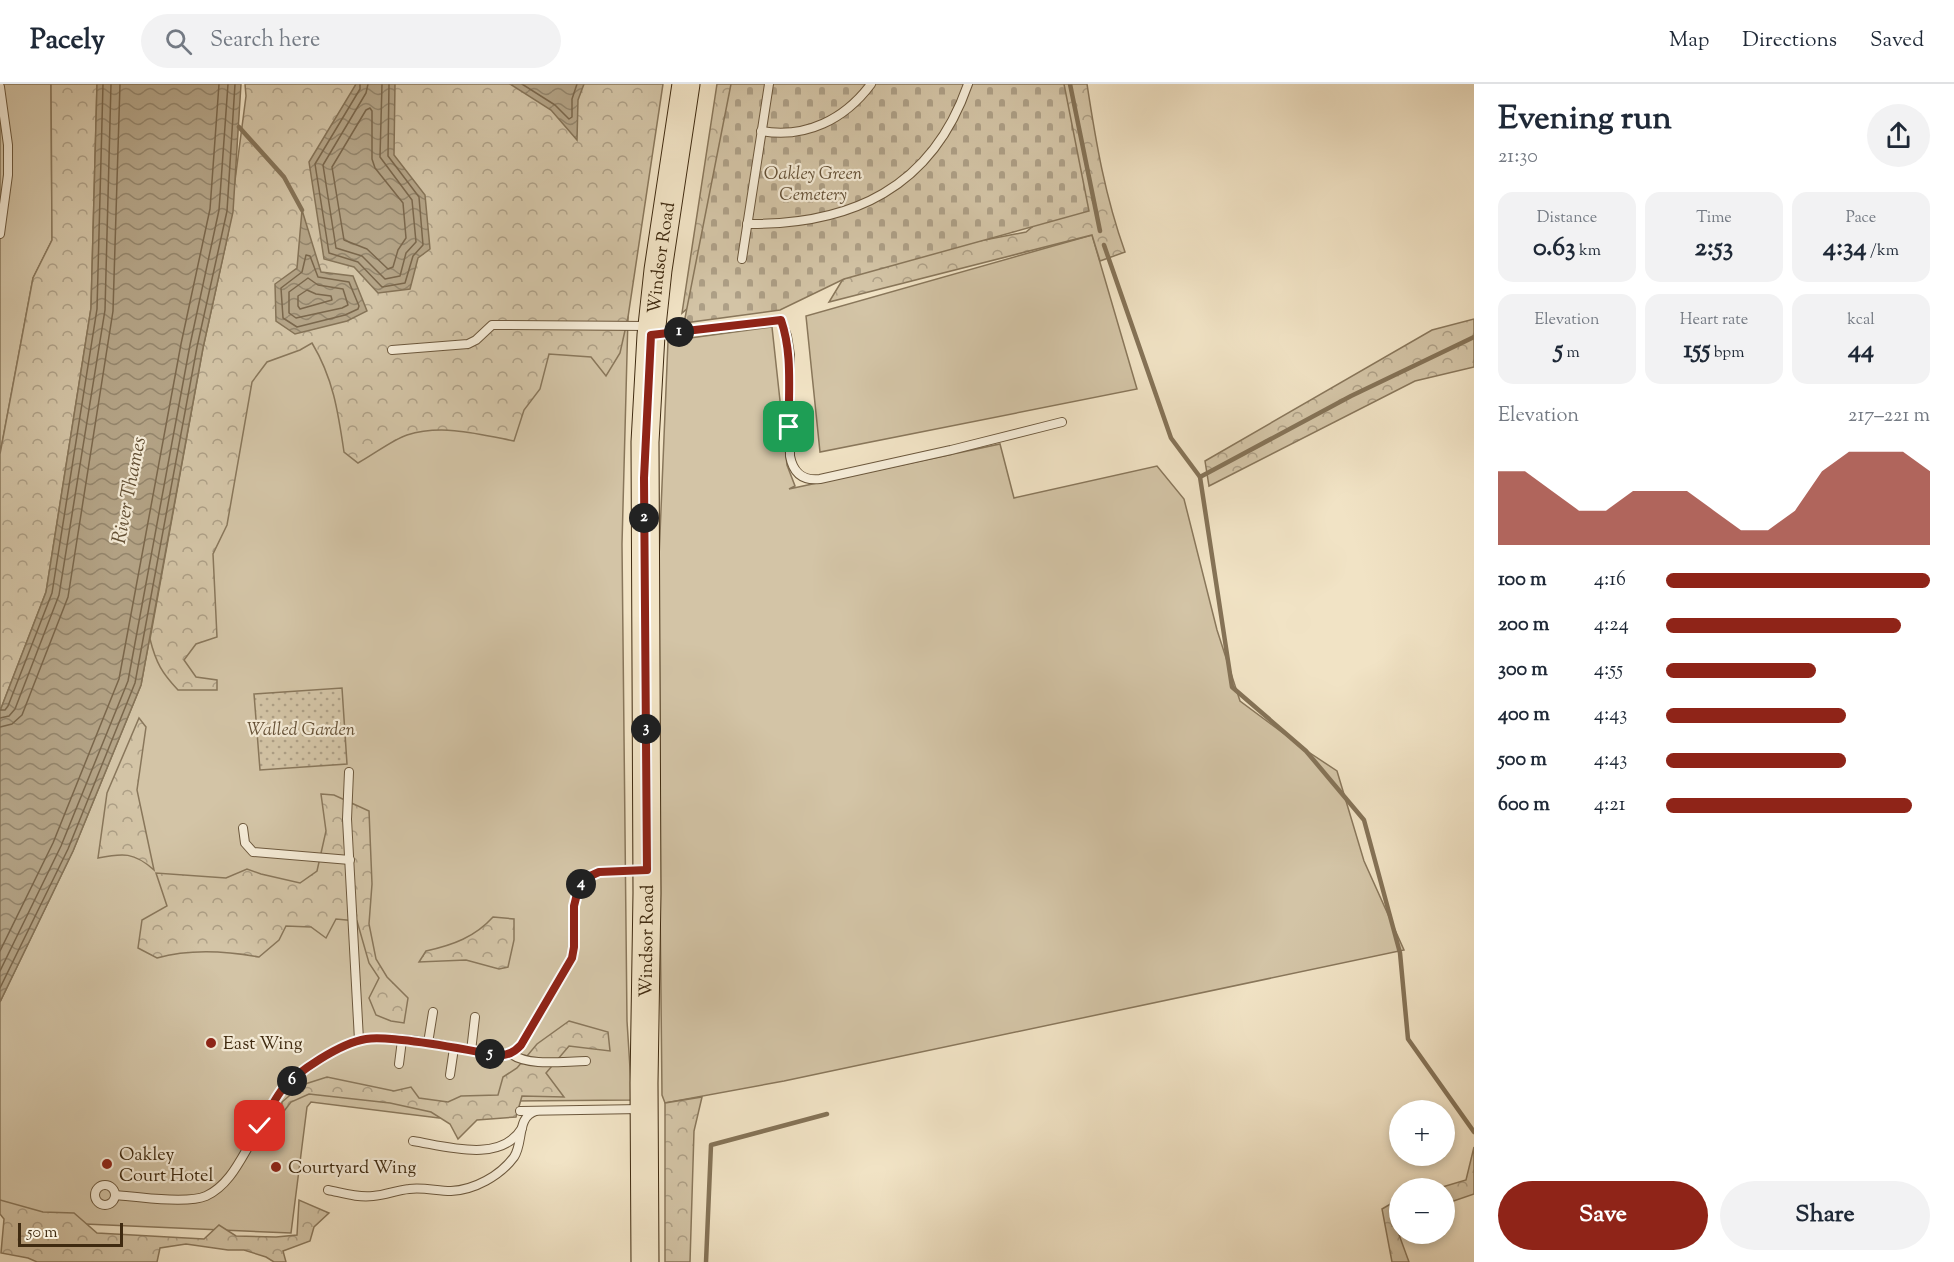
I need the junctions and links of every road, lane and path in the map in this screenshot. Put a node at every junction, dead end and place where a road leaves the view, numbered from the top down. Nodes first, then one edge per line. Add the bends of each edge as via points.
1 (686, 84) edge
2 (769, 84) edge
3 (872, 84) edge
4 (968, 84) edge
5 (0, 87) edge
6 (761, 131) junction
7 (747, 224) junction
8 (0, 234) edge
9 (741, 259) dead end
10 (652, 331) junction
11 (392, 350) dead end
12 (1062, 422) dead end
13 (349, 772) dead end
14 (243, 828) dead end
15 (350, 860) junction
16 (647, 870) junction
17 (433, 1012) dead end
18 (475, 1017) dead end
19 (359, 1040) junction
20 (402, 1040) junction
21 (428, 1043) junction
22 (454, 1048) junction
23 (471, 1051) junction
24 (510, 1054) junction
25 (586, 1061) dead end
26 (399, 1064) dead end
27 (450, 1075) dead end
28 (644, 1109) junction
29 (520, 1111) dead end
30 (536, 1111) junction
31 (522, 1127) junction
32 (413, 1141) dead end
33 (328, 1190) dead end
34 (116, 1196) dead end
35 (645, 1262) edge

1 - 10 main road, Windsor Road via 662,233
2 - 6 lane
3 - 6 lane via 853,105 819,126 792,133
4 - 7 lane via 942,138 894,187 831,215 793,223
5 - 8 lane via 8,176
6 - 7 lane
7 - 9 lane
10 - 11 lane via 492,325 468,344
10 - 12 lane via 781,320 790,355 790,456 795,471 809,479 935,454
10 - 16 main road, Windsor Road via 644,506
13 - 15 lane
14 - 15 lane via 245,843 259,854
15 - 19 lane
16 - 24 lane via 599,872 579,886 570,963 521,1045
16 - 28 main road, Windsor Road
17 - 21 lane
18 - 23 lane
19 - 20 lane
19 - 34 lane via 323,1058 282,1090 230,1177 211,1193 189,1199
20 - 21 lane
20 - 26 lane
21 - 22 lane
22 - 23 lane
22 - 27 lane
23 - 24 lane
24 - 25 lane via 534,1061
28 - 30 lane
28 - 35 main road, Windsor Road
29 - 30 lane
30 - 31 lane via 527,1116
31 - 32 lane via 505,1144 480,1150
31 - 33 lane via 520,1144 510,1162 499,1173 472,1186 451,1191 407,1189 374,1196

